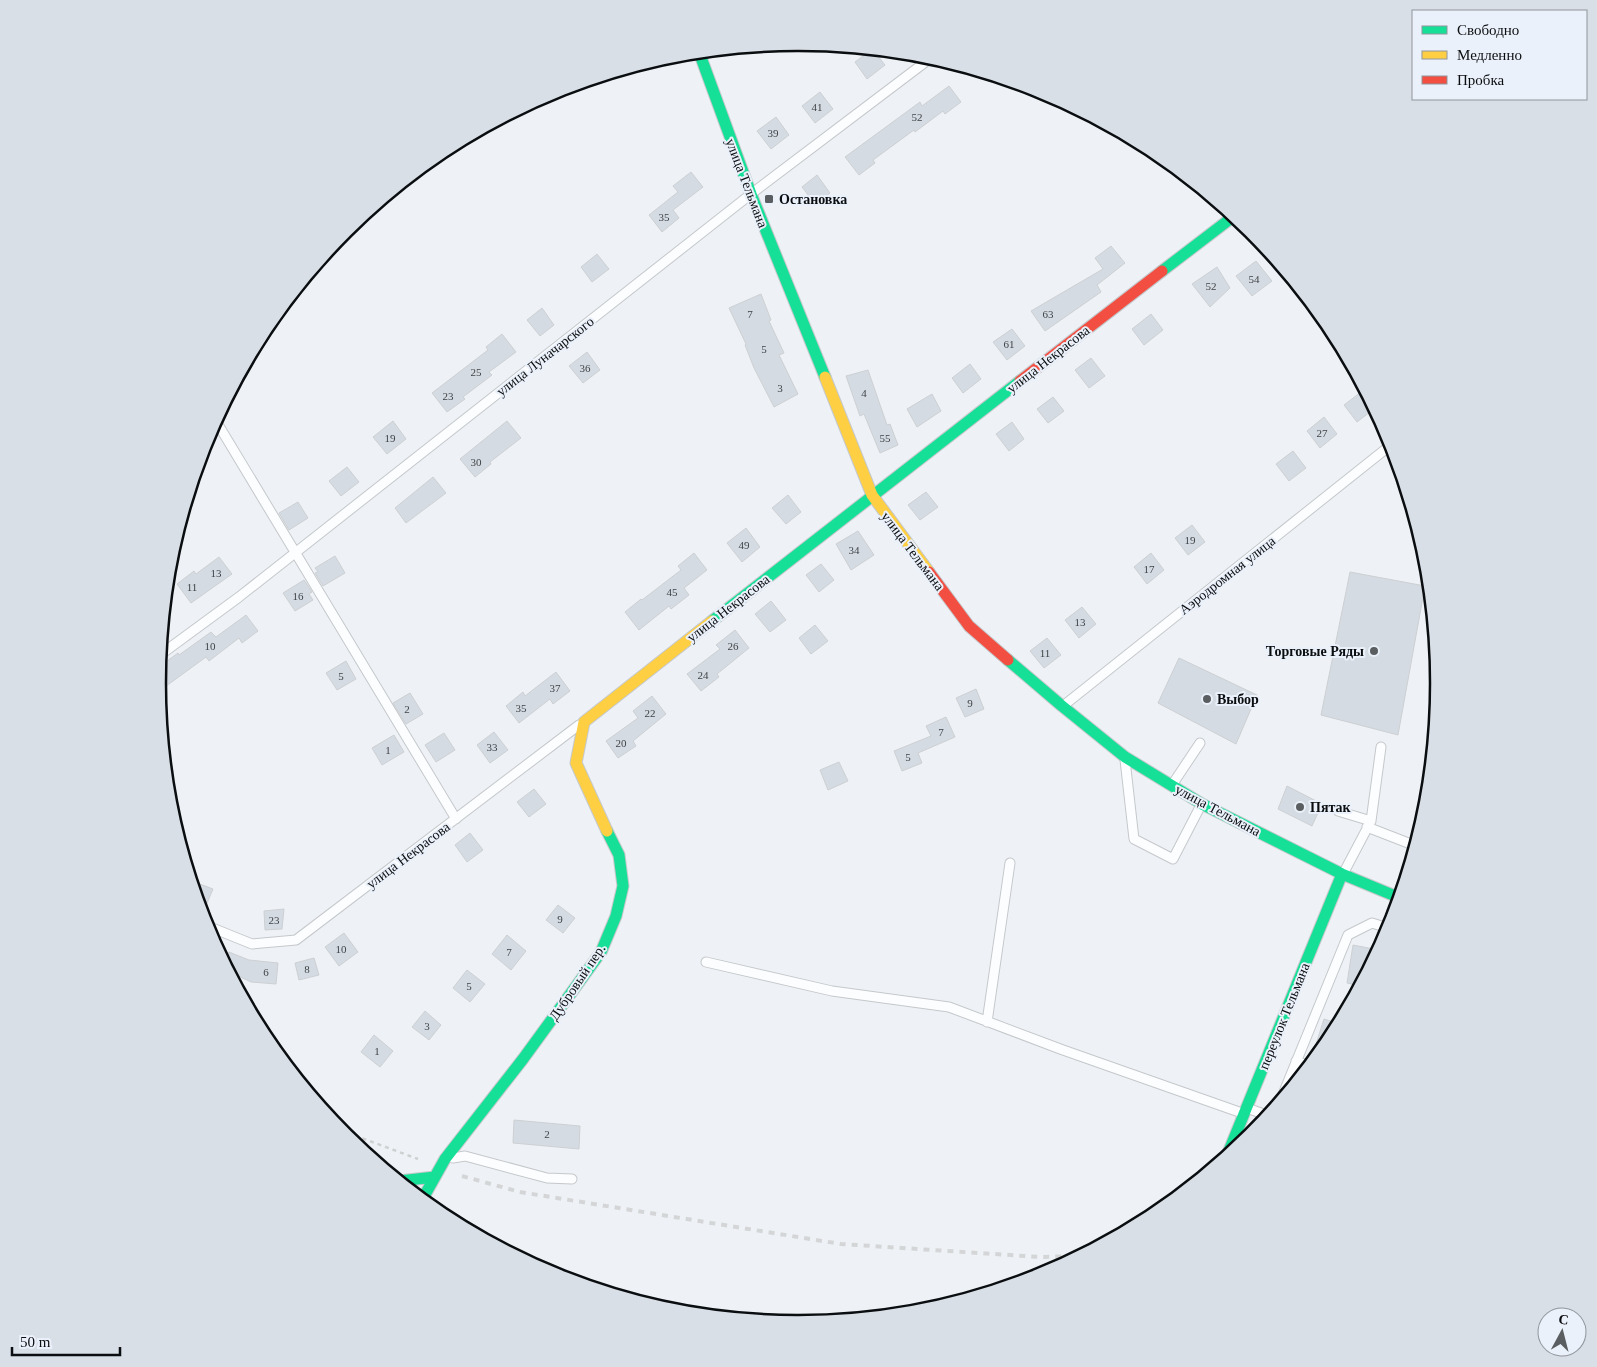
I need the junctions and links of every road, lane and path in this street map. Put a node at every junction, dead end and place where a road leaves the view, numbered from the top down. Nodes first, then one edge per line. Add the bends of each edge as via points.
1 (702, 59) edge
2 (924, 63) edge
3 (751, 194) junction
4 (1229, 220) edge
5 (220, 428) edge
6 (1386, 449) edge
7 (872, 495) junction
8 (295, 552) junction
9 (168, 649) edge
10 (1062, 706) junction
11 (584, 722) junction
12 (1200, 743) dead end
13 (1381, 748) dead end
14 (1125, 757) junction
15 (1172, 785) junction
16 (1202, 804) junction
17 (1338, 811) dead end
18 (456, 819) junction
19 (1369, 824) junction
20 (1410, 843) edge
21 (1010, 863) dead end
22 (1342, 874) junction
23 (1394, 895) edge
24 (1382, 926) edge
25 (216, 929) edge
26 (706, 962) dead end
27 (987, 1022) junction
28 (1296, 1061) junction
29 (1303, 1064) edge
30 (1287, 1084) edge
31 (1246, 1111) junction
32 (1261, 1114) edge
33 (357, 1136) edge
34 (1232, 1143) edge
35 (440, 1168) junction
36 (406, 1179) edge
37 (572, 1179) dead end
38 (426, 1193) edge

1 - 3 street, улица Тельмана
2 - 3 lane, улица Луначарского
3 - 7 street, улица Тельмана
3 - 8 lane, улица Луначарского
4 - 7 street, улица Некрасова
5 - 8 lane
6 - 10 lane, Аэродромная улица
7 - 10 street, улица Тельмана via 969,626
7 - 11 street, улица Некрасова
8 - 9 lane, улица Луначарского
8 - 18 lane
10 - 14 street, улица Тельмана
11 - 18 lane, улица Некрасова
11 - 35 street, Дубровый пер. via 576,762 619,855 623,886 616,916 600,952
12 - 15 lane
13 - 19 lane
14 - 15 street, улица Тельмана
14 - 16 lane via 1134,839 1173,859
15 - 16 street, улица Тельмана
16 - 22 street, улица Тельмана
17 - 19 lane
18 - 25 lane, улица Некрасова via 296,940 252,944
19 - 20 lane
19 - 22 lane
21 - 27 lane
22 - 23 street, улица Тельмана
22 - 31 street, переулок Тельмана
24 - 28 lane via 1372,923 1348,935
26 - 27 lane via 832,992 949,1007
27 - 31 lane
28 - 29 lane
28 - 30 lane
31 - 32 lane
31 - 34 street, переулок Тельмана
33 - 35 path
35 - 36 street
35 - 37 lane via 465,1156 547,1178
35 - 38 street, Дубровый пер.

